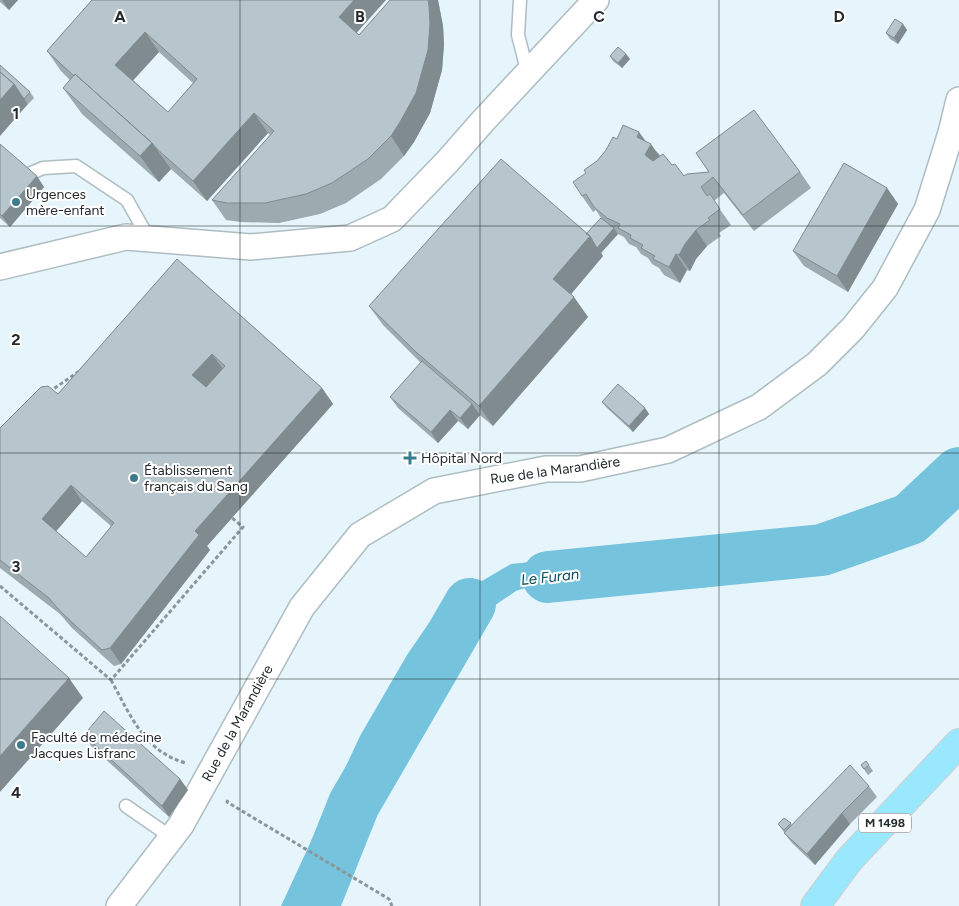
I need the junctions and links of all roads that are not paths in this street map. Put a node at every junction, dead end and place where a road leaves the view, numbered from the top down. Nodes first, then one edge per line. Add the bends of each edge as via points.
1 (520, 0) edge
2 (596, 0) edge
3 (528, 74) junction
4 (959, 100) edge
5 (29, 174) edge
6 (149, 239) junction
7 (0, 267) edge
8 (959, 743) edge
9 (126, 806) dead end
10 (171, 837) junction
11 (118, 906) edge
12 (815, 906) edge

1 - 3 lane via 518,35
2 - 3 street
3 - 6 street via 392,219 350,238 250,247
4 - 10 street, Rue de la Marandière via 927,210 885,288 853,328 823,358 759,407 668,450 580,469 546,469 434,490 360,536 302,606 181,825
5 - 6 lane via 43,168 76,166 127,200
6 - 7 street via 126,236
8 - 12 main road, M 1498 via 850,860
9 - 10 lane
10 - 11 street, Rue de la Marandière

